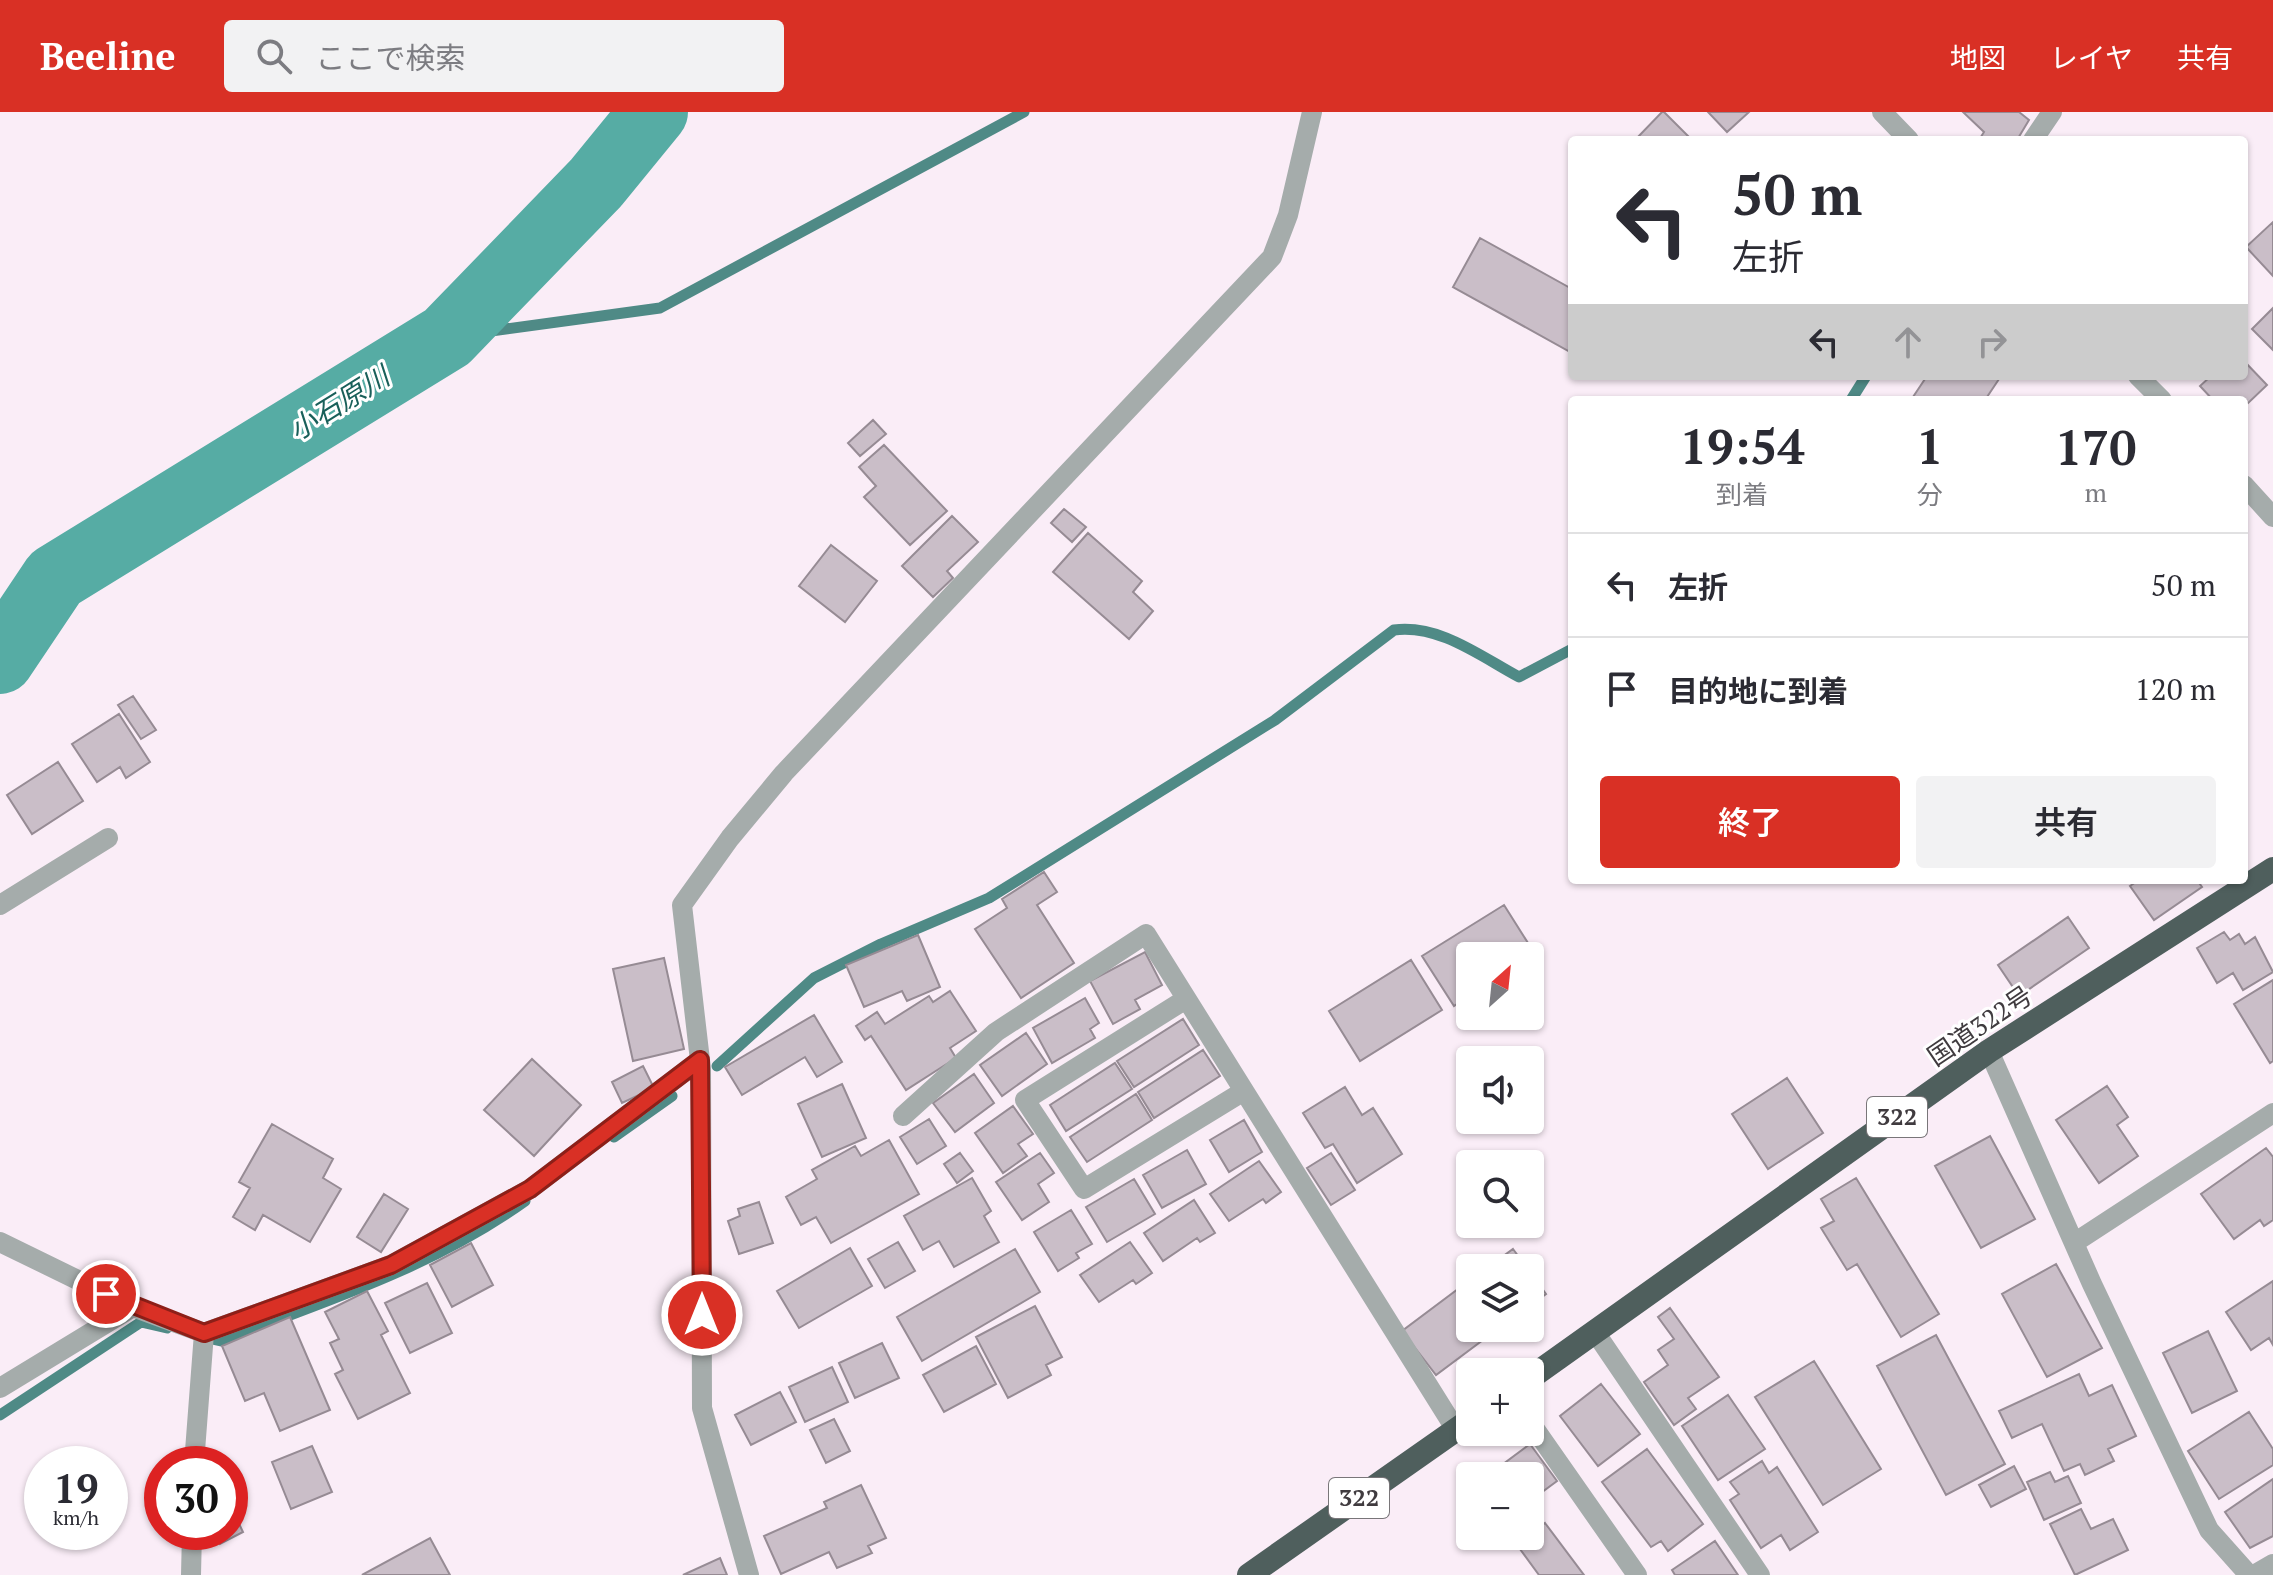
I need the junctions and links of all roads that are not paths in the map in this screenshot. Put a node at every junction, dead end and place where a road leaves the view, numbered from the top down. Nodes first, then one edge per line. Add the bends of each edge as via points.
1 (1312, 112) edge
2 (1882, 112) edge
3 (2052, 112) edge
4 (1905, 136) edge
5 (2036, 136) edge
6 (2142, 380) edge
7 (2158, 396) edge
8 (2248, 489) edge
9 (2273, 517) edge
10 (108, 838) dead end
11 (2273, 869) edge
12 (0, 905) edge
13 (1186, 999) junction
14 (1989, 1051) junction
15 (700, 1060) junction
16 (1244, 1091) junction
17 (2273, 1113) edge
18 (903, 1116) dead end
19 (0, 1242) edge
20 (2074, 1243) junction
21 (133, 1307) junction
22 (1595, 1332) junction
23 (203, 1341) junction
24 (1544, 1368) edge
25 (0, 1388) edge
26 (1456, 1414) edge
27 (1456, 1430) edge
28 (1544, 1442) edge
29 (195, 1446) edge
30 (192, 1550) edge
31 (2273, 1564) edge
32 (191, 1575) edge
33 (749, 1575) edge
34 (1249, 1575) edge
35 (1637, 1575) edge
36 (1760, 1575) edge
37 (2252, 1575) edge

1 - 15 street via 1288,215 1272,257 784,773 682,905
2 - 4 street
3 - 5 street
6 - 7 street
8 - 9 street
10 - 12 street
11 - 14 highway, 国道322号 / 322
13 - 16 street
13 - 16 street via 1025,1100 1084,1189
13 - 18 street via 1146,934 996,1032
14 - 20 street
14 - 22 highway, 国道322号 / 322
15 - 23 street via 517,1197 391,1265
15 - 33 street via 702,1408
16 - 26 street
17 - 20 street
19 - 21 street
20 - 37 street via 2209,1530
21 - 23 street
21 - 25 street
22 - 24 highway, 国道322号 / 322
22 - 36 street
23 - 29 street
27 - 34 highway, 322
28 - 35 street
30 - 32 street
31 - 37 street

